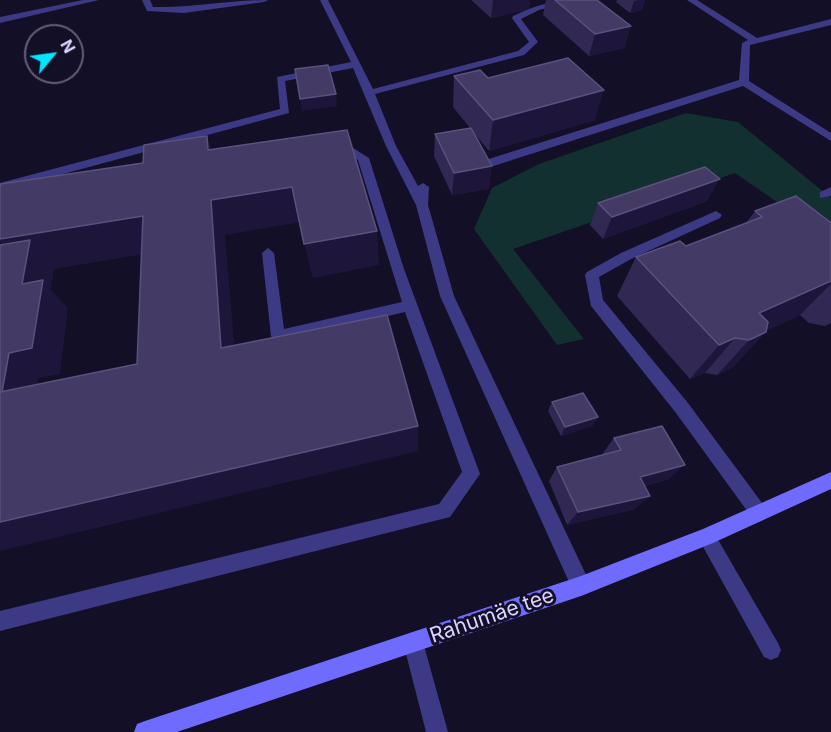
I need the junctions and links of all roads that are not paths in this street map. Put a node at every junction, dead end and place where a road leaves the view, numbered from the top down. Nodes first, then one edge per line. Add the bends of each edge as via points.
1 (95, 0) edge
2 (146, 0) edge
3 (264, 0) edge
4 (324, 0) edge
5 (572, 0) edge
6 (691, 0) edge
7 (0, 20) edge
8 (831, 22) edge
9 (756, 40) junction
10 (357, 64) junction
11 (744, 82) junction
12 (369, 93) junction
13 (831, 138) edge
14 (315, 153) edge
15 (480, 166) edge
16 (0, 187) edge
17 (716, 215) dead end
18 (268, 253) dead end
19 (411, 305) junction
20 (831, 480) edge
21 (759, 513) junction
22 (707, 537) junction
23 (581, 586) junction
24 (0, 621) edge
25 (413, 642) junction
26 (771, 650) dead end
27 (145, 732) edge
28 (437, 732) edge

1 - 7 lane
2 - 3 lane via 150,9 184,10
4 - 10 lane
5 - 12 lane via 536,8 516,18 534,42 521,53
6 - 9 lane
8 - 9 lane
9 - 11 lane via 746,43
10 - 12 lane
10 - 16 lane via 280,79 285,111
11 - 13 lane
11 - 15 lane
12 - 23 lane via 391,146 422,196 447,296
14 - 19 lane via 350,149 363,158
17 - 21 lane via 592,275 596,302 682,408
18 - 19 lane via 278,336
19 - 24 lane via 471,474 444,511
20 - 21 street, Rahumäe tee
21 - 22 street, Rahumäe tee
22 - 23 street, Rahumäe tee
22 - 26 lane
23 - 25 street, Rahumäe tee
25 - 27 street, Rahumäe tee
25 - 28 lane

